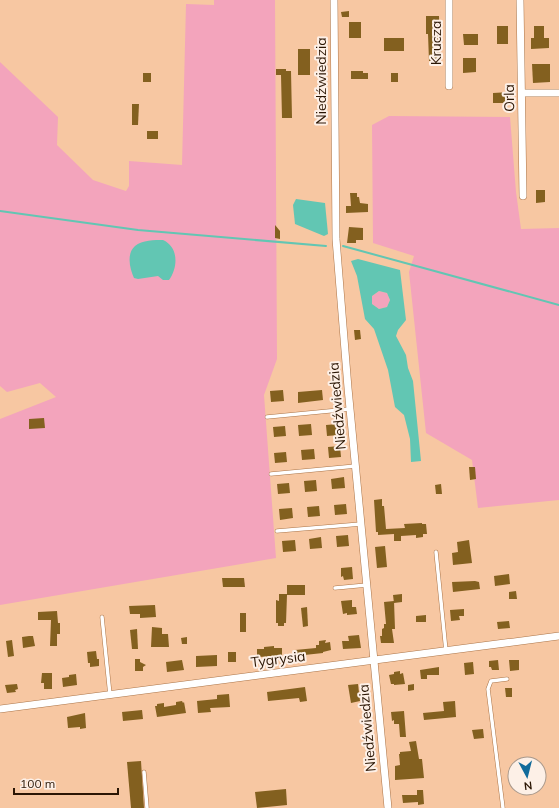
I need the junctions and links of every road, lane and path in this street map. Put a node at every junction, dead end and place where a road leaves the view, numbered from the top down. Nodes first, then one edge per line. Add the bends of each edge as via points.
1 (334, 0) edge
2 (449, 0) edge
3 (520, 0) edge
4 (449, 86) dead end
5 (522, 93) junction
6 (559, 94) edge
7 (523, 196) dead end
8 (350, 409) junction
9 (267, 417) dead end
10 (356, 466) junction
11 (271, 474) dead end
12 (361, 524) junction
13 (277, 531) dead end
14 (436, 552) dead end
15 (367, 584) junction
16 (336, 588) dead end
17 (102, 617) dead end
18 (559, 636) edge
19 (446, 651) junction
20 (374, 660) junction
21 (507, 679) dead end
22 (110, 695) junction
23 (0, 709) edge
24 (144, 772) dead end
25 (147, 808) edge
26 (388, 808) edge
27 (504, 808) edge

1 - 8 street, Niedźwiedzia via 336,240
2 - 4 street, Krucza
3 - 5 street, Orla
5 - 6 street
5 - 7 street, Orla
8 - 9 lane
8 - 10 street, Niedźwiedzia
10 - 11 lane
10 - 12 street, Niedźwiedzia
12 - 13 lane
12 - 15 street, Niedźwiedzia
14 - 19 lane
15 - 16 lane
15 - 20 street, Niedźwiedzia
17 - 22 lane
18 - 19 street, Tygrysia
19 - 20 street, Tygrysia
20 - 22 street, Tygrysia
20 - 26 street, Niedźwiedzia
21 - 27 lane via 491,681 488,689
22 - 23 street, Tygrysia
24 - 25 lane

